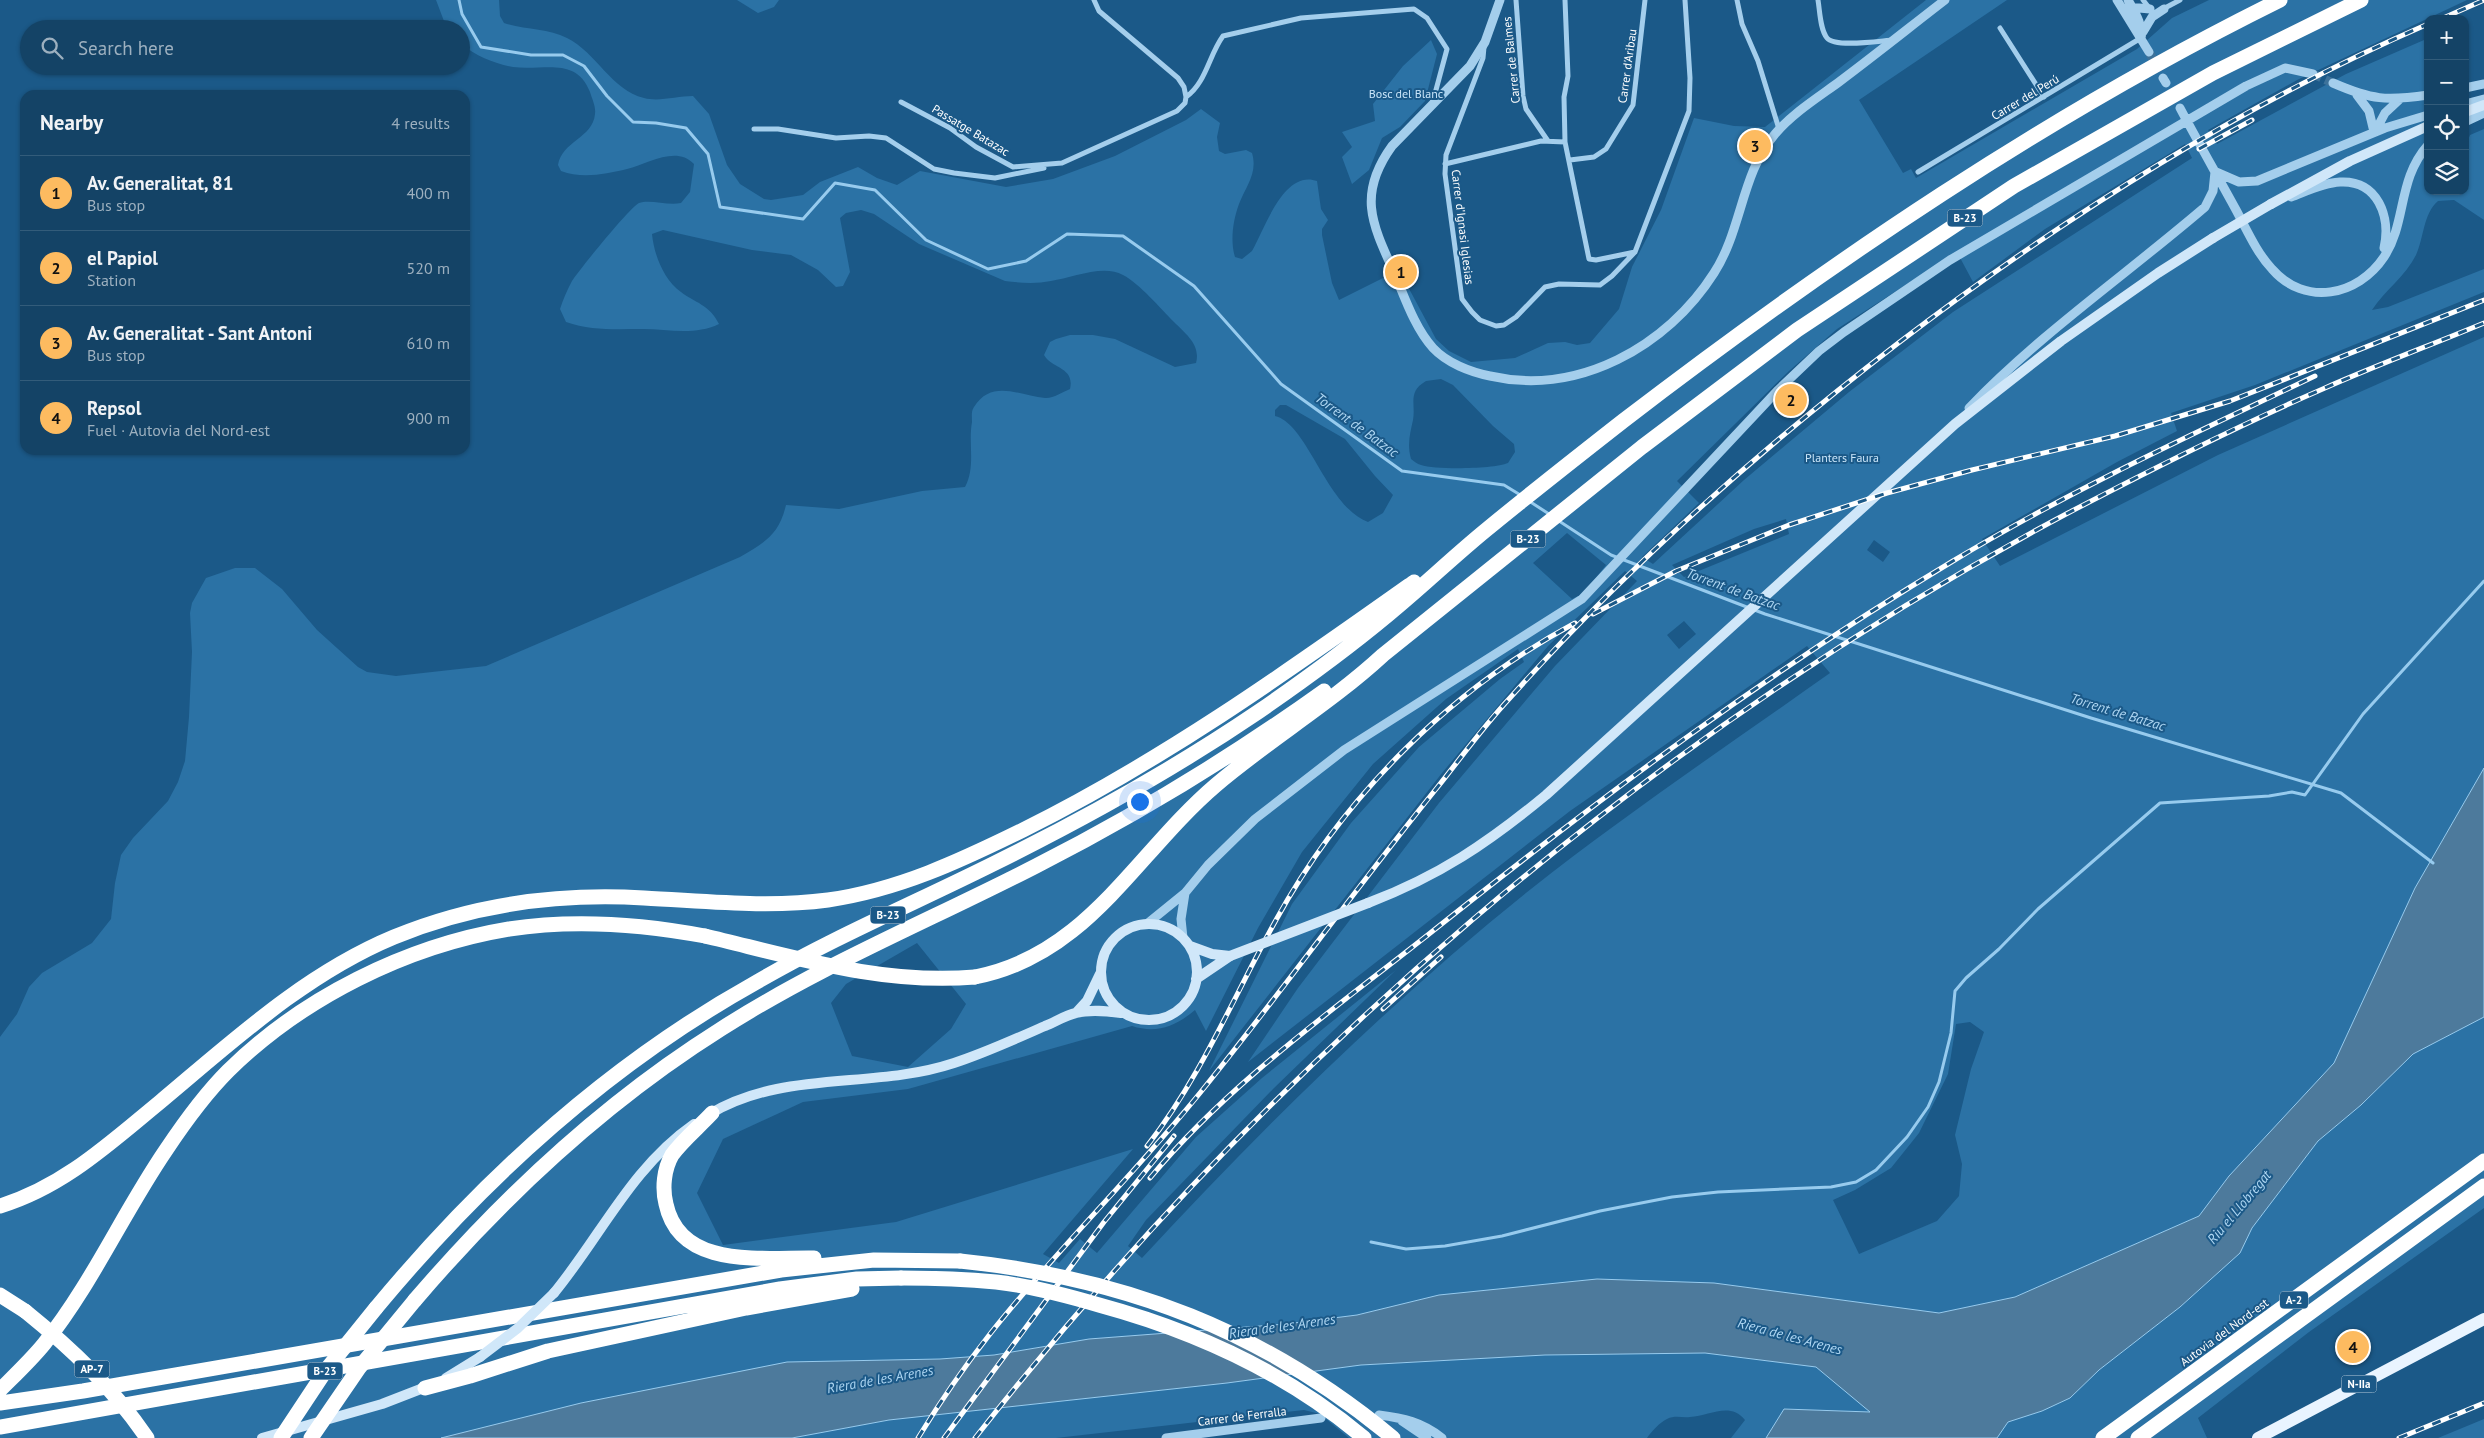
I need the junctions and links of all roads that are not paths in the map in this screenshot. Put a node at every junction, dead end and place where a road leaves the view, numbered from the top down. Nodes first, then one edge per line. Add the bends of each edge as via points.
1 (1094, 0) edge
2 (1500, 0) edge
3 (1516, 0) edge
4 (1565, 0) edge
5 (1645, 0) edge
6 (1685, 0) edge
7 (1737, 0) edge
8 (1818, 0) edge
9 (1946, 0) edge
10 (2116, 0) edge
11 (2121, 0) edge
12 (2128, 0) edge
13 (2143, 0) edge
14 (2280, 0) edge
15 (2361, 0) edge
16 (2177, 1) edge
17 (2133, 8) junction
18 (2164, 9) junction
19 (2150, 10) junction
20 (2000, 28) dead end
21 (2142, 35) junction
22 (1893, 40) junction
23 (1485, 42) junction
24 (2149, 52) tunnel mouth
25 (2313, 74) tunnel mouth
26 (2333, 83) tunnel mouth
27 (2484, 84) edge
28 (2469, 87) edge
29 (2356, 93) junction
30 (2424, 96) edge
31 (1186, 97) junction
32 (2044, 98) junction
33 (2400, 99) junction
34 (2484, 99) edge
35 (901, 102) dead end
36 (2469, 103) edge
37 (2484, 105) edge
38 (1432, 106) junction
39 (2180, 108) dead end
40 (2469, 111) edge
41 (2484, 113) edge
42 (2424, 116) edge
43 (2187, 120) junction
44 (2469, 120) edge
45 (2424, 128) edge
46 (754, 129) dead end
47 (1779, 129) junction
48 (2374, 132) junction
49 (1548, 141) junction
50 (1565, 142) junction
51 (2425, 150) edge
52 (1570, 160) junction
53 (1062, 164) junction
54 (1445, 164) junction
55 (1918, 172) dead end
56 (2216, 172) junction
57 (2271, 204) junction
58 (1635, 252) junction
59 (2378, 265) junction
60 (1955, 424) junction
61 (1436, 569) junction
62 (1383, 655) junction
63 (1185, 893) junction
64 (1148, 924) junction
65 (1187, 942) junction
66 (1230, 956) junction
67 (1100, 972) junction
68 (1196, 980) junction
69 (1122, 1012) junction
70 (1076, 1013) junction
71 (712, 1113) junction
72 (2484, 1161) edge
73 (2484, 1186) edge
74 (0, 1206) edge
75 (849, 1260) junction
76 (857, 1284) junction
77 (0, 1295) edge
78 (2484, 1319) edge
79 (425, 1388) junction
80 (0, 1390) edge
81 (0, 1403) edge
82 (1379, 1414) dead end
83 (1396, 1417) junction
84 (1321, 1418) dead end
85 (0, 1427) edge
86 (147, 1438) edge
87 (262, 1438) edge
88 (281, 1438) edge
89 (312, 1438) edge
90 (1166, 1438) edge
91 (1364, 1438) edge
92 (1393, 1438) edge
93 (1427, 1438) edge
94 (1442, 1438) edge
95 (2103, 1438) edge
96 (2138, 1438) edge
97 (2258, 1438) edge

1 - 31 street via 1099,11 1178,78
2 - 23 street
3 - 49 street, Carrer de Balmes via 1526,110
4 - 50 street via 1568,76 1564,97
5 - 52 street, Carrer d'Aribau via 1633,105 1606,149 1594,157
6 - 58 street via 1689,111
7 - 47 street via 1742,24
8 - 22 street via 1828,40 1838,44
9 - 22 street
10 - 21 street
11 - 17 street
12 - 17 street
13 - 19 street
14 - 61 highway, B-23 via 2194,42 1995,160 1779,304 1578,456
15 - 62 highway, B-23 via 2213,73 2014,186 1797,330 1598,482
16 - 18 street
17 - 19 street
17 - 21 street
18 - 19 street
18 - 21 street via 2152,18
20 - 32 street
21 - 24 street
21 - 32 street, Carrer del Perú
22 - 47 street
23 - 38 street via 1470,66
23 - 54 street, Carrer d'Ignasi Iglesias via 1483,58
25 - 43 street via 2291,68 2280,70
26 - 29 street
27 - 28 street
29 - 33 street via 2378,99
29 - 48 street via 2369,111
30 - 33 street
31 - 38 street, Passatge Batazac via 1198,89 1213,50 1223,36 1301,18 1414,9 1427,18 1447,49
31 - 53 street, Passatge Batazac via 1177,111
32 - 55 street, Carrer del Perú
33 - 48 street
34 - 36 street
35 - 53 street, Passatge Batazac via 935,119 1013,168
37 - 40 main road
38 - 47 street via 1392,146 1376,172 1370,198 1376,232 1417,323 1433,348 1445,359 1483,375 1524,381 1566,377 1608,366 1648,341 1683,310 1716,270 1755,165
39 - 43 street
41 - 44 street
42 - 48 street
43 - 56 street
43 - 63 street via 1943,265 1819,351 1777,391 1593,589 1572,607 1344,750 1284,794 1214,858
45 - 57 main road via 2350,161
46 - 53 street, Passatge Batazac via 778,129 836,138 886,138 934,169 995,178
48 - 56 street via 2257,181 2239,182
49 - 50 street
49 - 54 street
50 - 52 street
51 - 59 street via 2409,175 2396,229
52 - 58 street via 1589,259
54 - 58 street, Carrer d'Ignasi Iglesias via 1462,298 1480,320 1496,326 1509,323 1550,285 1600,285
56 - 59 street via 2263,257 2286,281 2308,292 2334,292 2353,286
56 - 60 street via 2213,191 2205,207 2015,364
57 - 59 street via 2329,184 2359,185 2372,194 2385,213 2387,232
57 - 60 main road, bridge via 2158,273 2061,341
60 - 66 main road, bridge via 1511,824 1451,866 1419,882
61 - 74 highway via 1274,681 1152,760 1041,821 921,877 854,895 785,903 597,896 524,901 456,915 390,939 327,972 288,998 69,1174 30,1195
61 - 88 highway, B-23, bridge via 1392,612 1300,682 1160,774 1035,842 756,982 653,1048 574,1108 500,1172 430,1245 326,1370
62 - 80 highway, bridge via 1352,684 1199,799 1101,907 1070,935 1025,962 992,973 932,979 873,974 655,928 552,925 510,929 464,940 401,960 349,984 307,1009 228,1072 196,1108 138,1192 70,1307 44,1344
62 - 89 highway, B-23, bridge via 1349,674 1229,757 1123,821 807,978 699,1043 618,1102 545,1164 486,1221 359,1368
63 - 64 street
63 - 65 street via 1181,919
64 - 65 main road via 1167,927
64 - 67 main road via 1127,929 1118,935 1104,953
65 - 66 main road via 1212,954
65 - 68 main road via 1196,962
66 - 68 main road
67 - 69 main road via 1107,996
67 - 70 main road via 1087,1001
68 - 69 main road via 1183,1007 1164,1018 1142,1020
69 - 70 main road
70 - 71 main road via 938,1068 868,1080 785,1086 744,1098
71 - 75 highway via 673,1154 667,1166 664,1184 666,1204 670,1217 685,1238 696,1247 712,1253 734,1256
71 - 79 main road, bridge via 678,1135 649,1162 554,1293 518,1328 480,1357
72 - 95 highway, Autovia del Nord-est / A-2
73 - 96 highway, A-2
75 - 81 highway
75 - 92 highway, bridge via 929,1259 984,1263 1057,1275 1141,1296 1271,1354 1325,1387
76 - 79 highway via 548,1351
76 - 85 highway via 780,1289
76 - 91 highway, bridge via 901,1278 997,1282 1074,1298 1158,1322 1226,1350 1283,1380
77 - 86 highway, AP-7, bridge via 26,1311 96,1373
78 - 97 main road, N-IIa
79 - 87 main road via 382,1404
82 - 83 street
83 - 93 street
83 - 94 street via 1426,1426
84 - 90 street, Carrer de Ferralla

